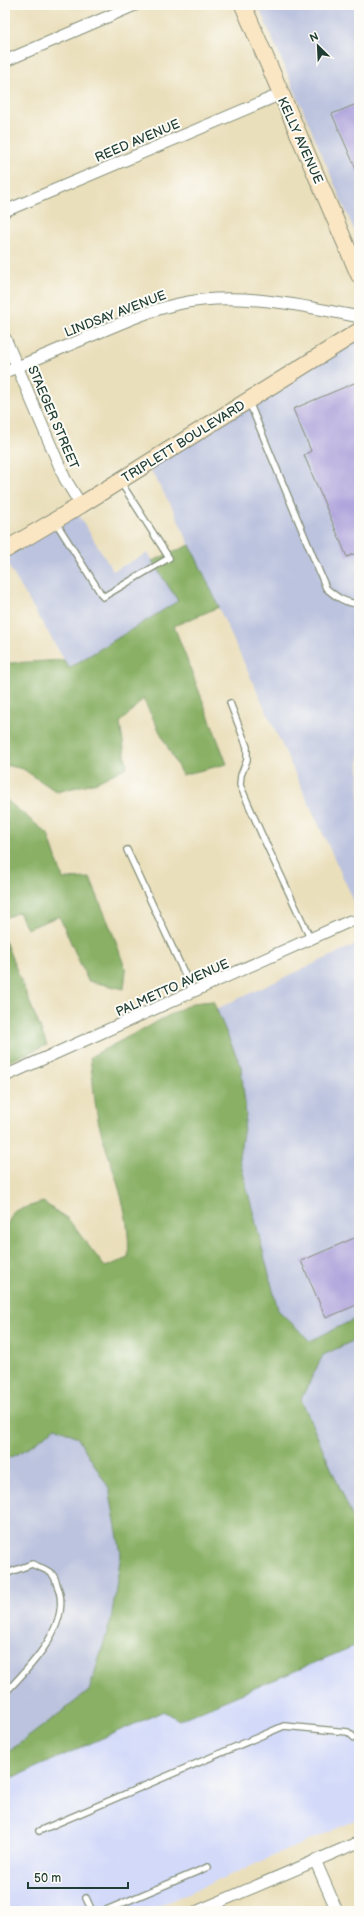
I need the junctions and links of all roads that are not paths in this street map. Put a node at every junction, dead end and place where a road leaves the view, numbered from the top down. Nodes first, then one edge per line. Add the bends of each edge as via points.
1 (135, 5) edge
2 (243, 5) edge
3 (5, 60) edge
4 (281, 94) junction
5 (5, 211) edge
6 (359, 275) edge
7 (359, 317) edge
8 (359, 331) edge
9 (5, 338) edge
10 (18, 367) junction
11 (5, 372) edge
12 (248, 400) junction
13 (120, 481) junction
14 (81, 505) junction
15 (55, 520) junction
16 (5, 550) edge
17 (359, 604) edge
18 (230, 703) dead end
19 (127, 850) dead end
20 (350, 922) dead end
21 (311, 940) junction
22 (193, 992) junction
23 (5, 1076) edge
24 (5, 1574) edge
25 (5, 1693) edge
26 (359, 1742) edge
27 (39, 1831) dead end
28 (359, 1842) edge
29 (315, 1860) junction
30 (208, 1867) dead end
31 (86, 1898) dead end
32 (332, 1910) edge
33 (92, 1911) edge
34 (104, 1911) edge
35 (198, 1911) edge

1 - 3 street
2 - 4 main road, KELLY AVENUE
4 - 5 street, REED AVENUE
4 - 6 main road, KELLY AVENUE
7 - 10 street, LINDSAY AVENUE via 312,307 255,300 221,299 188,302 150,312
8 - 12 main road, TRIPLETT BOULEVARD
9 - 10 street, STAEGER STREET
10 - 11 street, LINDSAY AVENUE
10 - 14 street, STAEGER STREET via 65,479
12 - 13 main road, TRIPLETT BOULEVARD
12 - 17 lane via 326,588 337,598 351,604
13 - 14 main road, TRIPLETT BOULEVARD
13 - 15 lane via 169,558 103,597
14 - 15 main road, TRIPLETT BOULEVARD
15 - 16 main road, TRIPLETT BOULEVARD
18 - 21 lane via 246,747 247,760 240,785
19 - 22 lane
20 - 21 street, PALMETTO AVENUE
21 - 22 street, PALMETTO AVENUE
22 - 23 street, PALMETTO AVENUE
24 - 25 lane via 32,1564 52,1574 59,1589 62,1607 50,1639 26,1672
26 - 27 lane via 348,1732 284,1726
28 - 29 street
29 - 32 street
29 - 35 street
30 - 34 lane
31 - 33 lane

